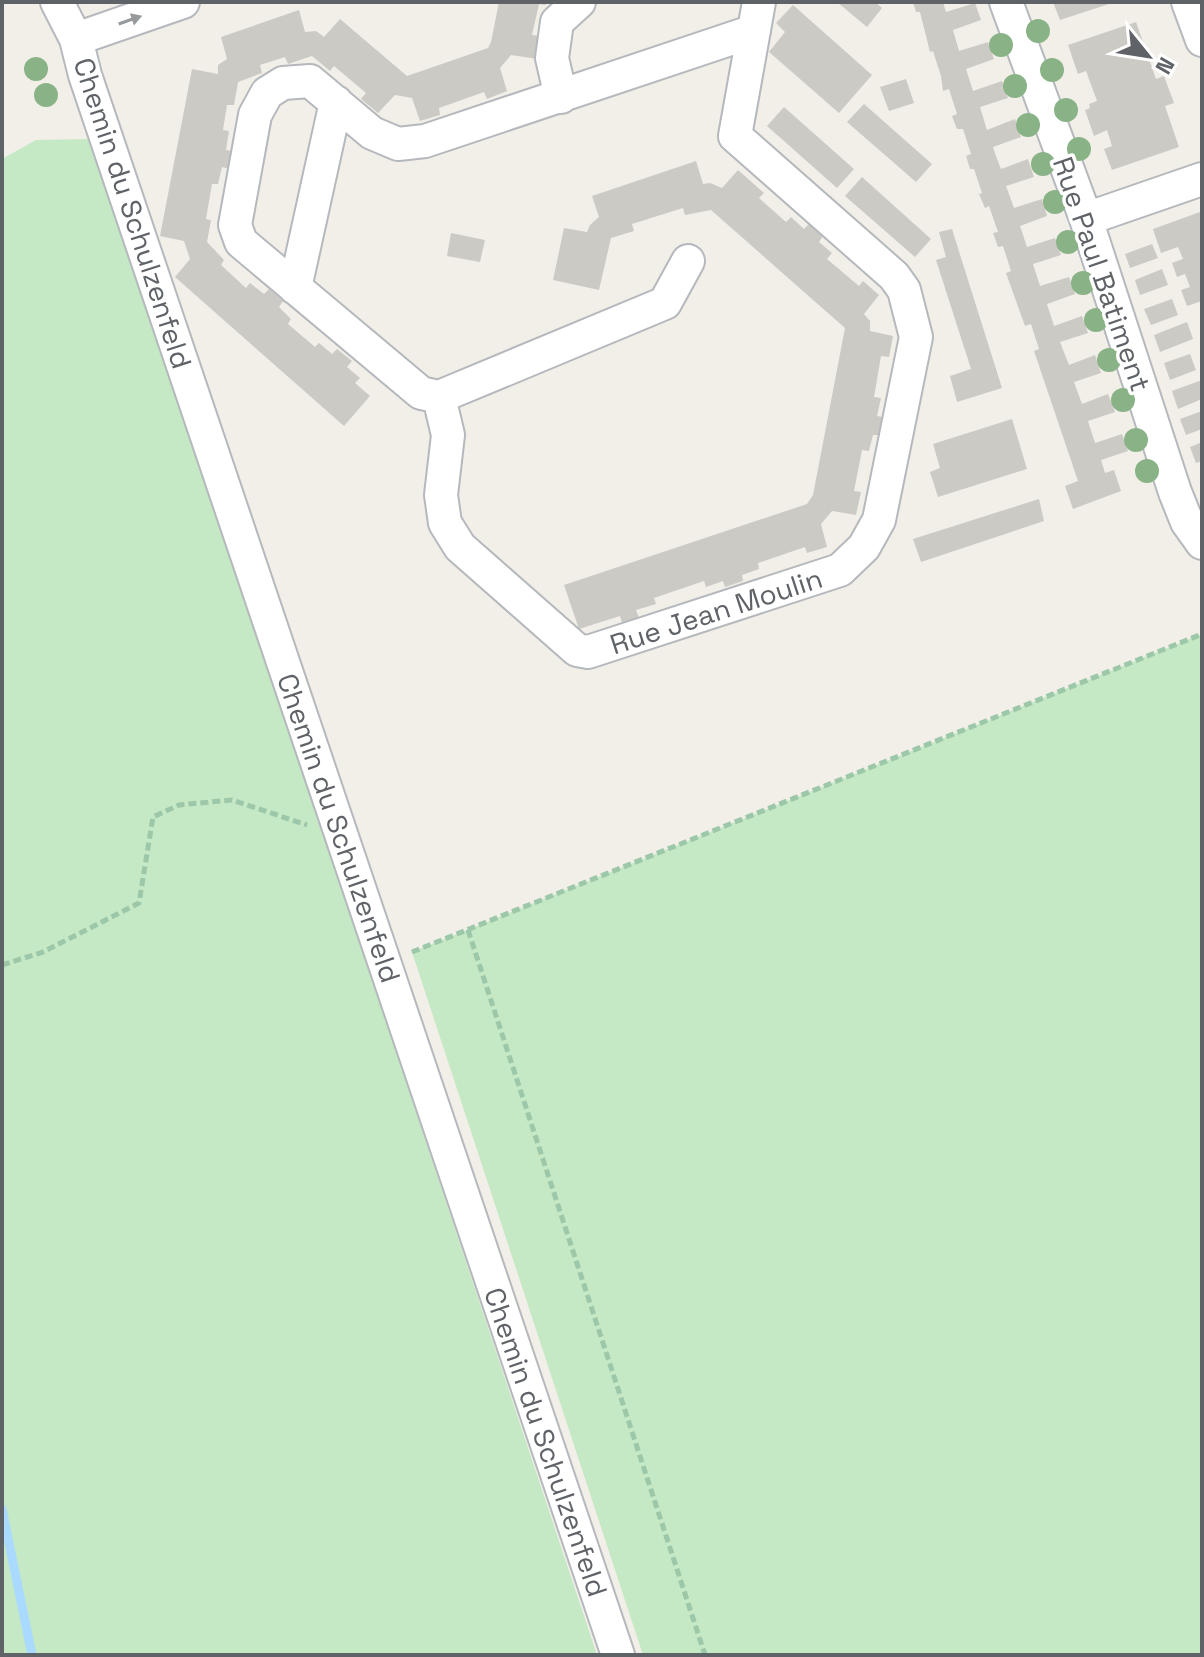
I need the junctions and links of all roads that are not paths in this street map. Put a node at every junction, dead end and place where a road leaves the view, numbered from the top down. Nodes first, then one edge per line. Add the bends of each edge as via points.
1 (57, 2) edge
2 (183, 2) edge
3 (579, 2) edge
4 (1006, 2) edge
5 (1188, 2) edge
6 (757, 16) edge
7 (76, 39) junction
8 (1202, 40) edge
9 (561, 97) junction
10 (336, 102) junction
11 (1202, 179) edge
12 (1086, 219) junction
13 (688, 261) dead end
14 (295, 288) junction
15 (439, 397) junction
16 (1202, 543) edge
17 (618, 1655) edge

1 - 7 street, Chemin du Schulzenfeld
7 -> 2 street
3 - 9 street via 557,22 552,58
4 - 12 street, Rue Paul Batiment
5 - 8 street
6 - 9 street
6 - 15 street, Rue Jean Moulin via 735,136 894,276 904,290 916,337 879,520 864,547 840,570 588,652 577,650 460,547 445,523 441,495 448,435
7 - 17 street, Chemin du Schulzenfeld
9 - 10 street via 425,141 398,144 372,133
10 - 14 street
10 - 14 street via 310,81 283,83 267,93 255,115 235,225 241,242
11 - 12 street
12 - 16 street, Rue Paul Batiment via 1175,492
13 - 15 street via 665,303
14 - 15 street via 421,393

